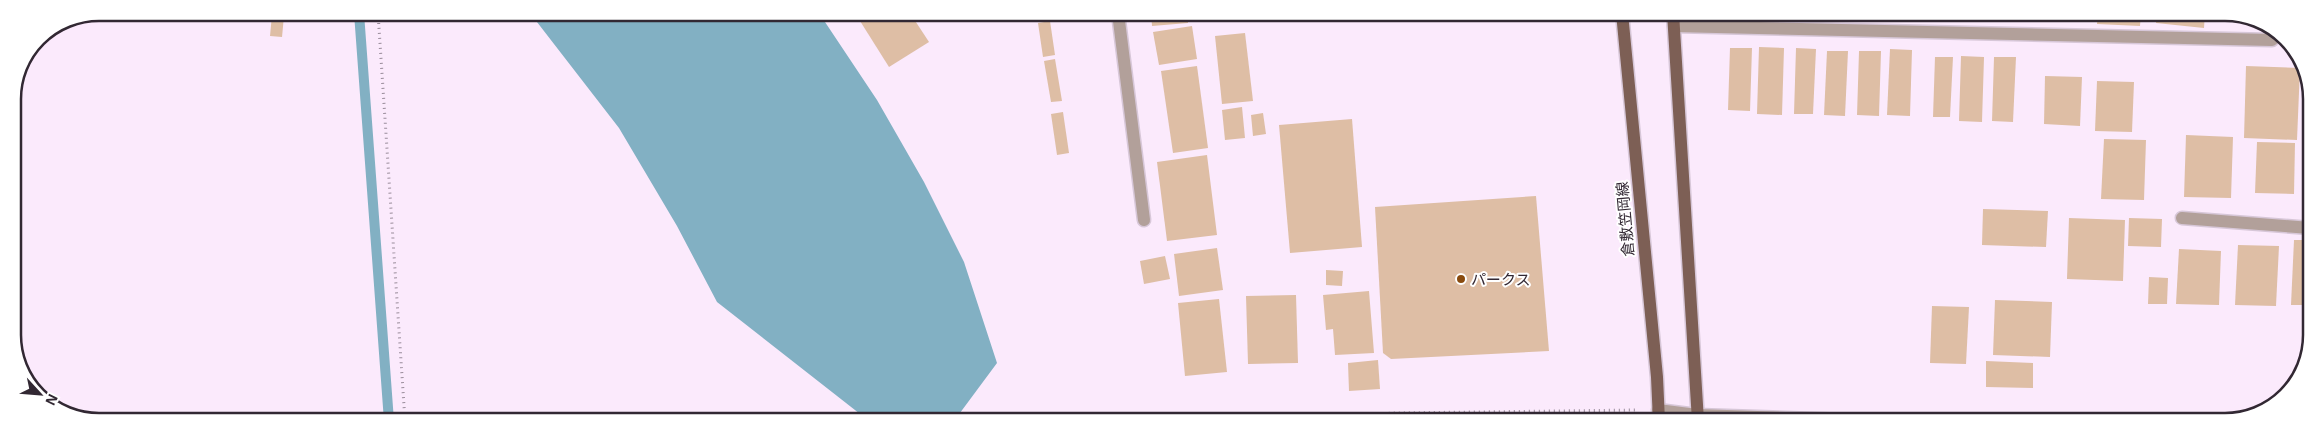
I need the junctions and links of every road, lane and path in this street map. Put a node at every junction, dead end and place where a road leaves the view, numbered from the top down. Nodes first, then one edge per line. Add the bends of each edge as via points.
1 (379, 21) edge
2 (1119, 21) edge
3 (1623, 21) edge
4 (1674, 21) edge
5 (1704, 21) edge
6 (2272, 40) dead end
7 (2182, 218) dead end
8 (1144, 220) dead end
9 (2303, 227) edge
10 (404, 413) edge
11 (1658, 413) edge
12 (1698, 413) edge

1 - 10 path
2 - 8 street
3 - 11 main road, 倉敷笠岡線
4 - 12 main road
5 - 6 street
7 - 9 street

